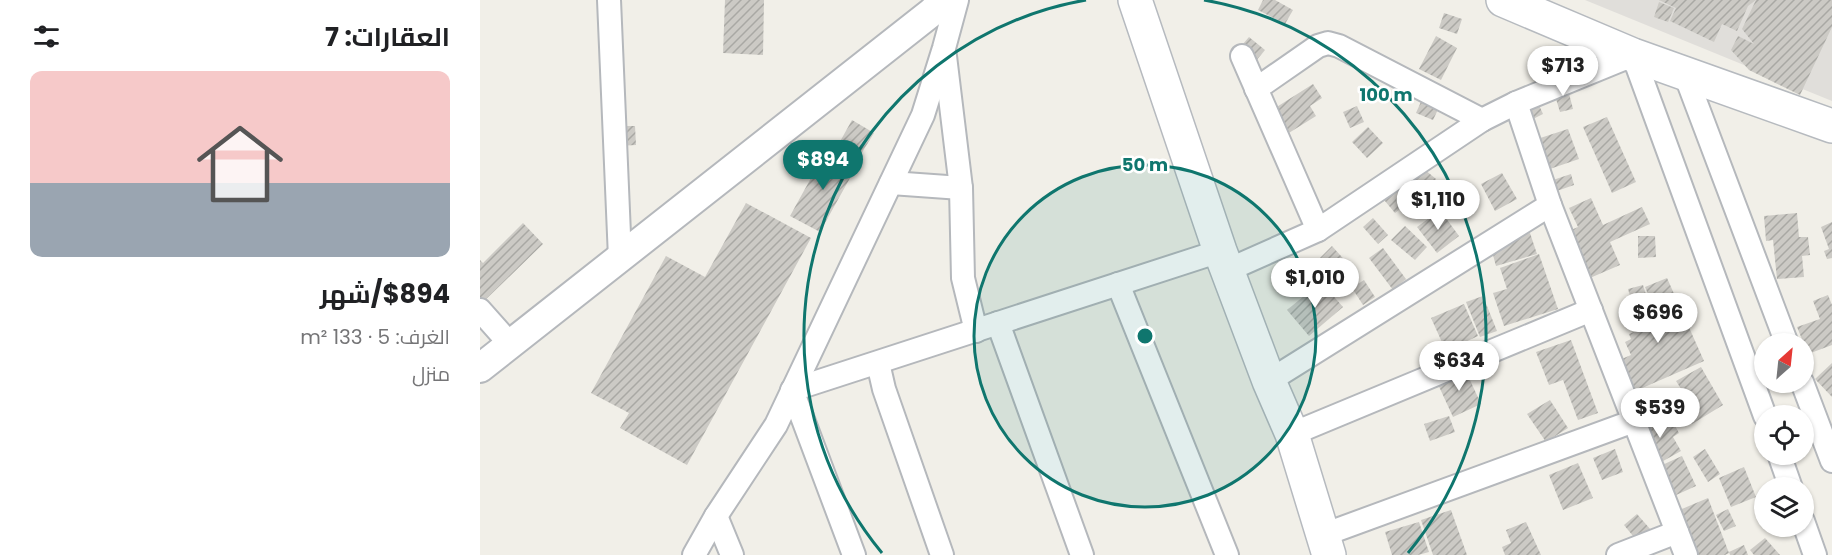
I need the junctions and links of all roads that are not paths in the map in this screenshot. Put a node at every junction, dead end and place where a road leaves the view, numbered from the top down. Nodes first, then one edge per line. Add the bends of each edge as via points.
1 (609, 0) edge
2 (944, 0) edge
3 (957, 0) edge
4 (1135, 0) edge
5 (1503, 0) edge
6 (945, 48) junction
7 (1633, 55) junction
8 (1242, 56) dead end
9 (1685, 74) junction
10 (1256, 89) junction
11 (1516, 103) junction
12 (1482, 120) junction
13 (1832, 126) edge
14 (891, 183) junction
15 (961, 188) junction
16 (1550, 205) junction
17 (1318, 230) junction
18 (620, 258) junction
19 (1224, 261) junction
20 (1118, 284) junction
21 (480, 310) edge
22 (1591, 310) junction
23 (998, 323) junction
24 (976, 331) junction
25 (1783, 333) edge
26 (510, 344) junction
27 (878, 363) junction
28 (480, 368) edge
29 (1269, 381) junction
30 (792, 390) junction
31 (1806, 393) edge
32 (1761, 405) edge
33 (1634, 421) junction
34 (1292, 434) junction
35 (1832, 461) edge
36 (716, 516) junction
37 (1677, 532) junction
38 (1809, 537) edge
39 (1326, 545) edge
40 (694, 555) edge
41 (732, 555) edge
42 (854, 555) edge
43 (942, 555) edge
44 (1082, 555) edge
45 (1227, 555) edge
46 (1618, 555) edge
47 (1686, 555) edge
48 (1815, 555) edge

1 - 18 street
2 - 18 street
3 - 6 street
4 - 19 main road
5 - 7 main road
6 - 14 street via 923,115
6 - 15 street
7 - 9 main road
7 - 11 street
7 - 32 street
8 - 10 street
9 - 13 main road
9 - 25 street
10 - 12 street via 1318,46 1339,45
10 - 17 street
11 - 12 street
11 - 16 street
12 - 17 street
14 - 15 street
14 - 30 street
15 - 24 street via 963,278
16 - 22 street
16 - 29 street
17 - 19 street
18 - 26 street
19 - 20 street
19 - 29 main road
20 - 23 street
20 - 45 street
21 - 26 street
22 - 33 street
22 - 34 street
23 - 24 street
23 - 44 street
24 - 27 street
26 - 28 street
27 - 30 street
27 - 43 street
29 - 34 main road
30 - 36 street via 776,426
30 - 42 street
31 - 35 street
33 - 37 street
33 - 39 street
34 - 39 main road
36 - 40 street
36 - 41 street
37 - 46 street
37 - 47 street
38 - 48 street

